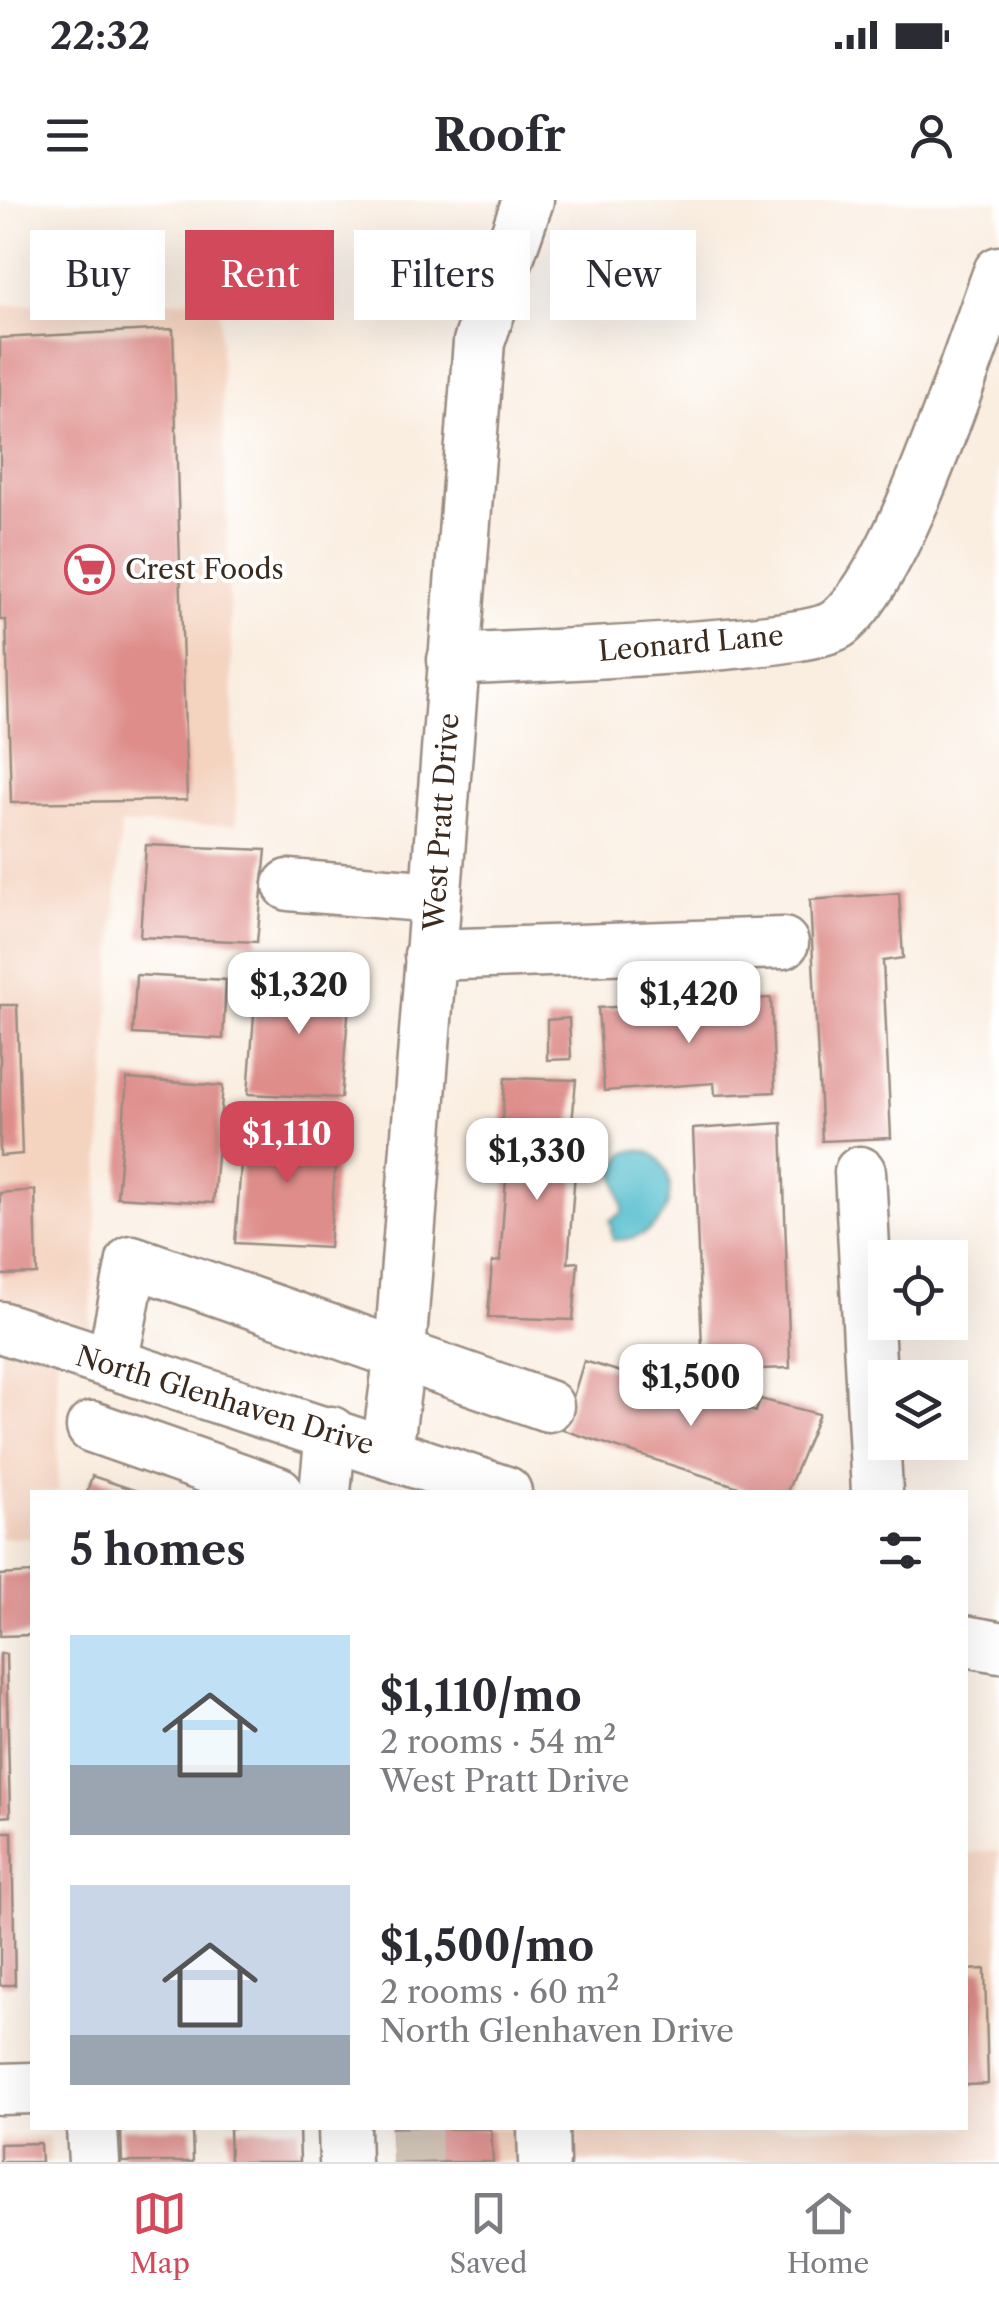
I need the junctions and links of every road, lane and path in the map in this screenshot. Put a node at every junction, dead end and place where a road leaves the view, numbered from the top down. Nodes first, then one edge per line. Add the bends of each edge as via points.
1 (528, 200) edge
2 (999, 272) edge
3 (453, 660) junction
4 (289, 885) dead end
5 (434, 897) junction
6 (783, 943) dead end
7 (430, 955) junction
8 (860, 1172) dead end
9 (0, 1327) edge
10 (399, 1357) junction
11 (112, 1364) junction
12 (548, 1406) dead end
13 (92, 1427) dead end
14 (331, 1432) junction
15 (386, 1451) junction
16 (272, 1490) edge
17 (325, 1490) edge
18 (500, 1490) edge
19 (877, 1490) edge
20 (968, 1642) edge
21 (999, 1648) edge
22 (30, 2088) edge
23 (0, 2089) edge
24 (92, 2130) edge
25 (344, 2130) edge
26 (544, 2130) edge
27 (94, 2162) edge
28 (345, 2162) edge
29 (544, 2162) edge

1 - 3 street, West Pratt Drive via 479,342
2 - 3 street, Leonard Lane via 880,575 836,626 772,640
3 - 5 street, West Pratt Drive
4 - 5 street
5 - 7 street, West Pratt Drive
6 - 7 street
7 - 10 street, West Pratt Drive
8 - 19 street
9 - 11 street, North Glenhaven Drive
10 - 11 street via 132,1261
10 - 12 street
10 - 15 street, West Pratt Drive
11 - 14 street, North Glenhaven Drive
13 - 16 street
14 - 15 street, North Glenhaven Drive
14 - 17 street
15 - 18 street, North Glenhaven Drive
20 - 21 street
22 - 23 street
24 - 27 street
25 - 28 street
26 - 29 street

